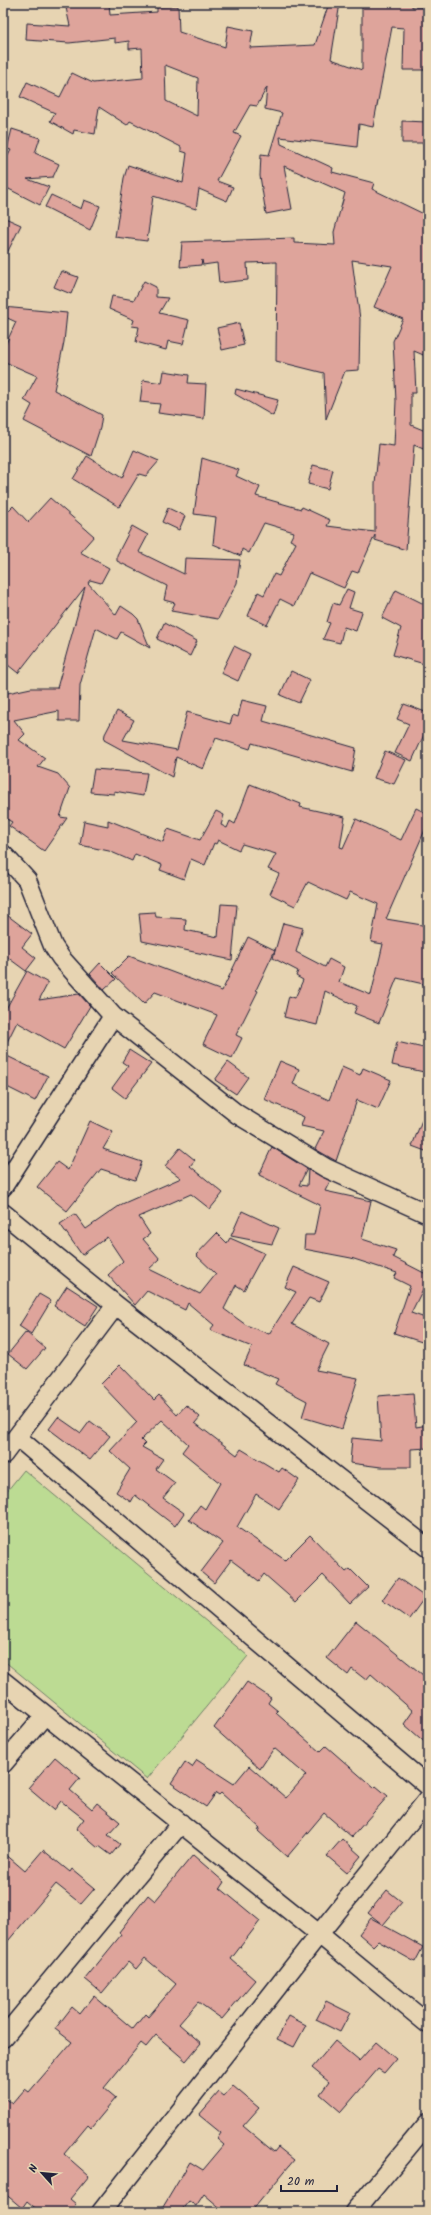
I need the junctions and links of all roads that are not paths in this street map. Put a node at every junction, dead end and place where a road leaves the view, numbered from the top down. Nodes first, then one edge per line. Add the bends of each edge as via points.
1 (3, 854) edge
2 (113, 1016) junction
3 (3, 1187) edge
4 (3, 1213) edge
5 (428, 1214) edge
6 (116, 1305) junction
7 (17, 1437) junction
8 (3, 1455) edge
9 (428, 1548) edge
10 (3, 1681) edge
11 (45, 1715) junction
12 (3, 1764) edge
13 (428, 1786) edge
14 (428, 1799) edge
15 (181, 1823) junction
16 (319, 1934) junction
17 (428, 2024) edge
18 (3, 2038) edge
19 (428, 2123) edge
20 (101, 2212) edge
21 (354, 2212) edge

1 - 2 street via 26,880 53,946 61,958
2 - 3 street
2 - 5 street via 237,1114 326,1168
4 - 6 street
6 - 7 street
6 - 9 street
7 - 8 street
7 - 13 street
10 - 11 street
11 - 12 street
11 - 15 street
14 - 16 street
15 - 16 street
15 - 18 street
16 - 17 street
16 - 20 street
19 - 21 street

